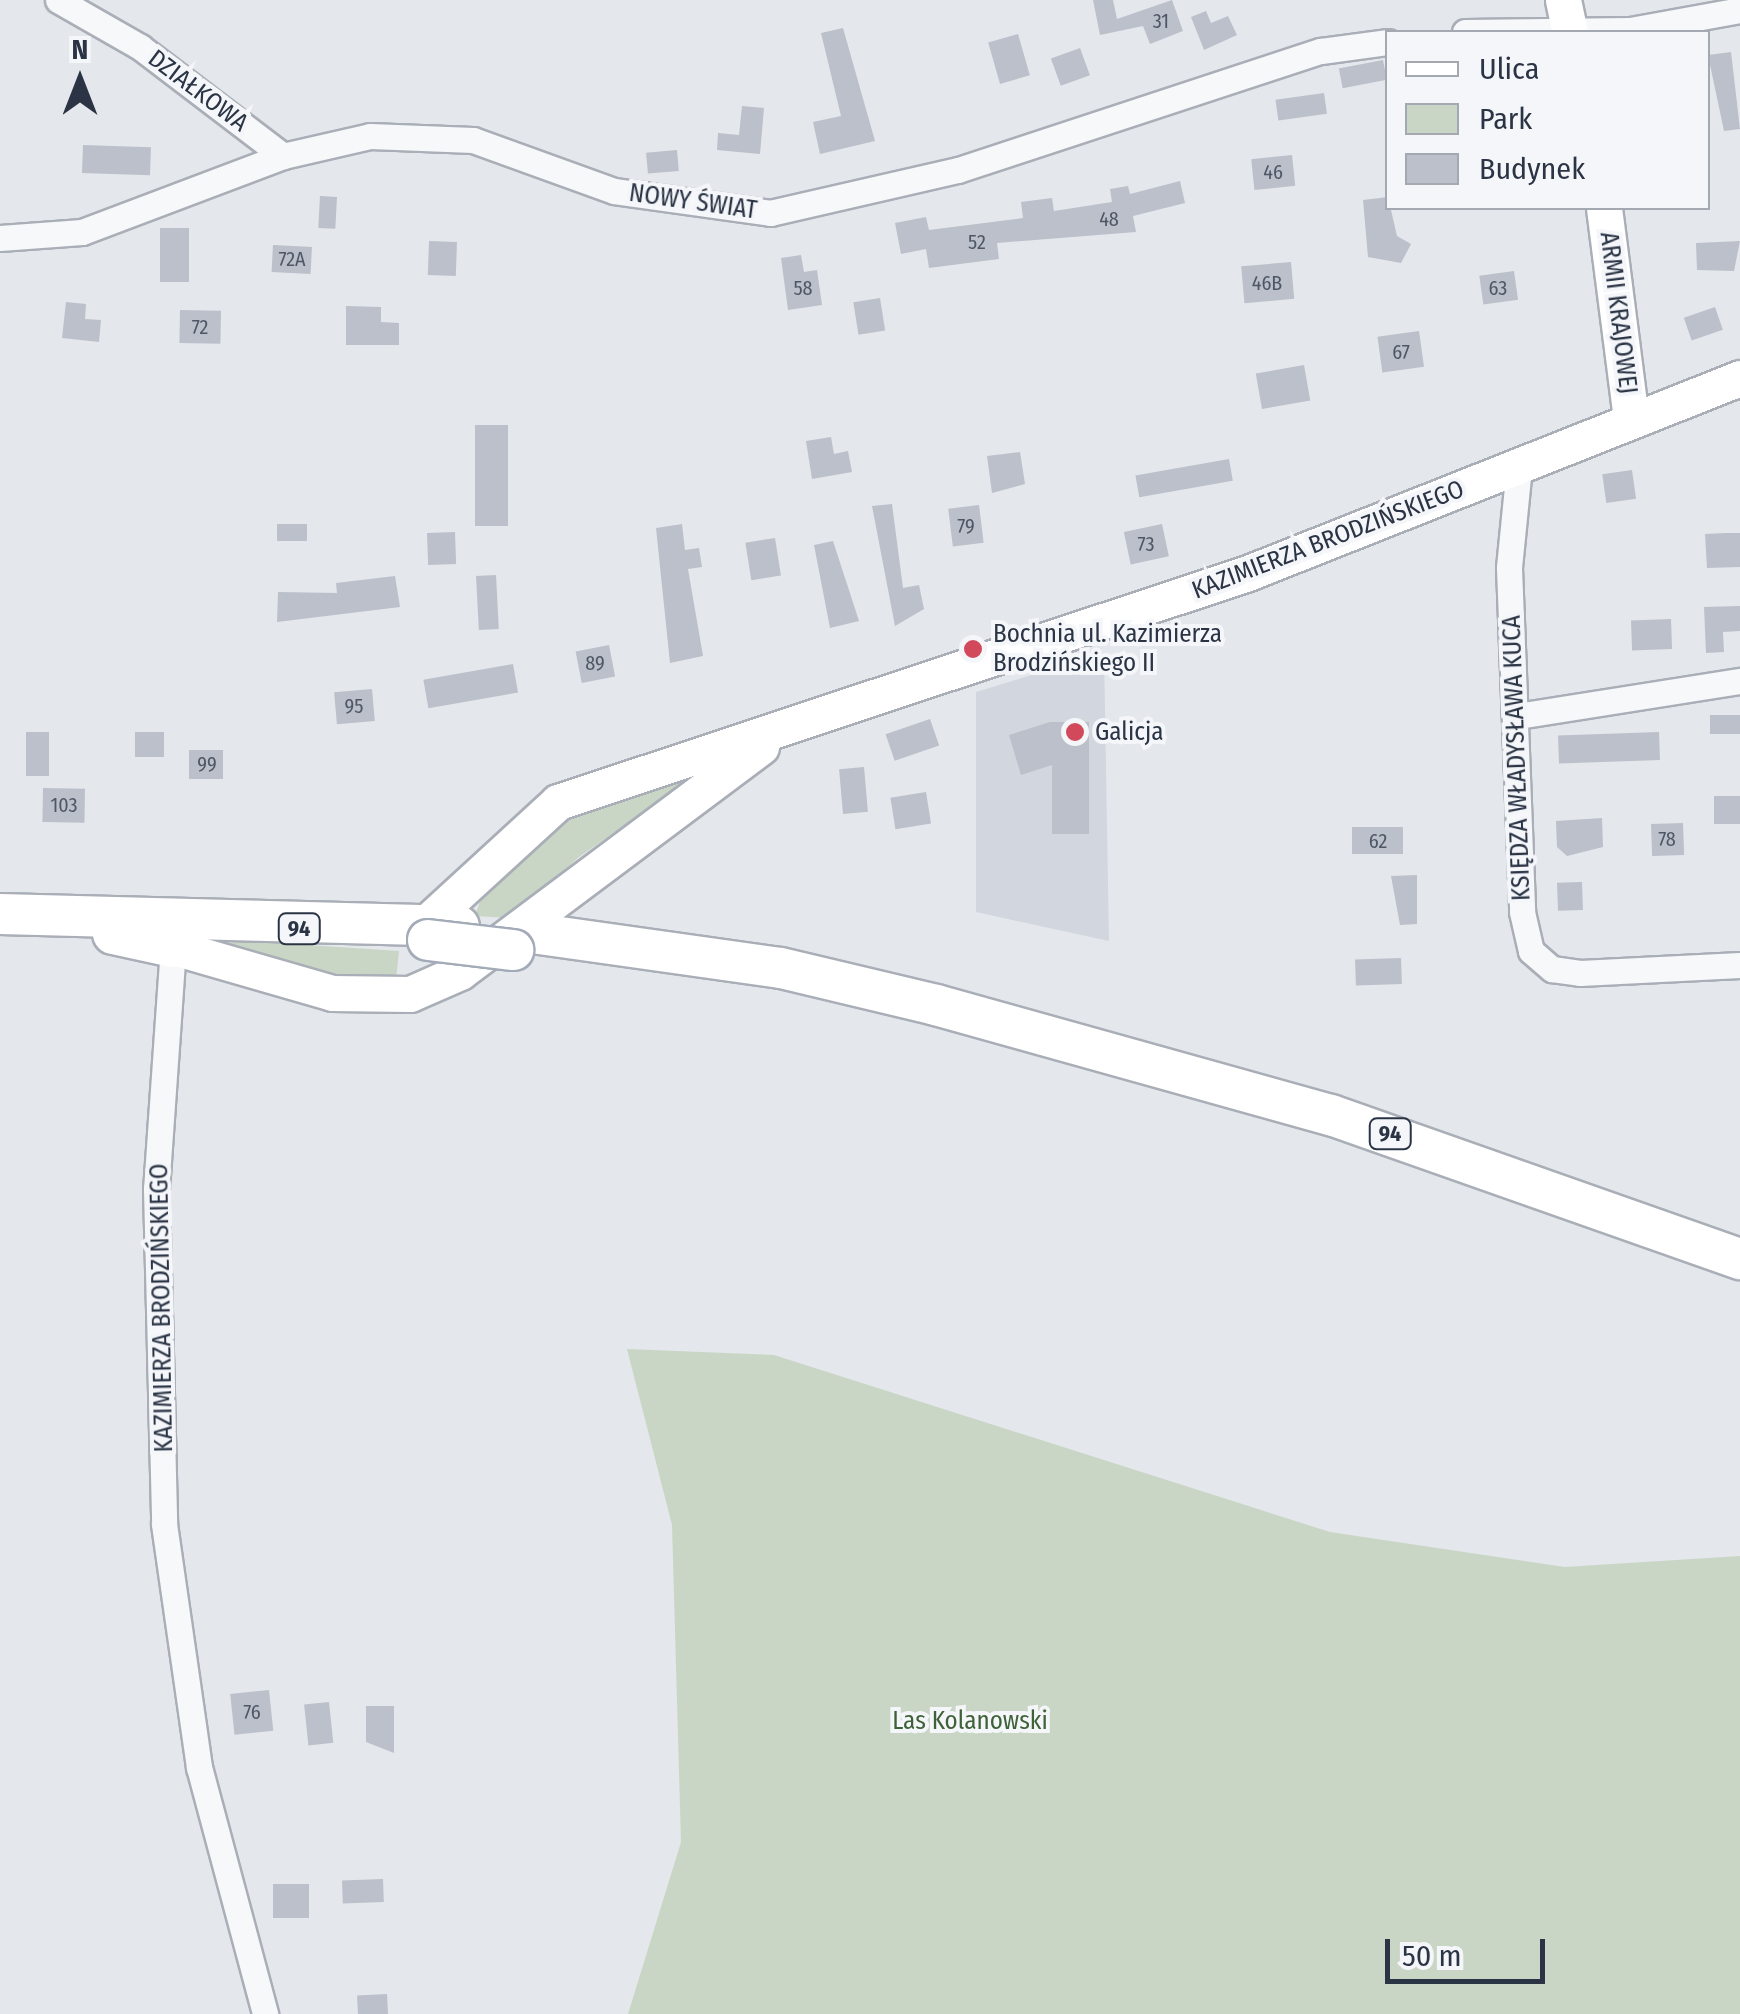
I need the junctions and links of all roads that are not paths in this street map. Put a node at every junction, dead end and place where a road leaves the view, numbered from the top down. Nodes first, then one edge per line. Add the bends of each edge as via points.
1 (58, 0) edge
2 (1740, 10) edge
3 (1568, 21) edge
4 (1484, 30) edge
5 (1385, 42) edge
6 (283, 156) junction
7 (1604, 210) edge
8 (0, 238) edge
9 (1740, 378) edge
10 (1631, 418) junction
11 (1520, 468) junction
12 (1740, 681) edge
13 (1518, 716) junction
14 (795, 724) junction
15 (0, 918) edge
16 (438, 930) junction
17 (172, 932) junction
18 (1740, 965) edge
19 (1740, 1259) edge
20 (265, 2014) edge

1 - 6 street, DZIAŁKOWA via 140,47
2 - 3 street via 1641,29
3 - 4 street
5 - 6 street, NOWY ŚWIAT via 1321,51 958,170 770,212 614,191 460,138 370,136
6 - 8 street, NOWY ŚWIAT via 82,232
7 - 10 main road, ARMII KRAJOWEJ
9 - 10 main road, KAZIMIERZA BRODZIŃSKIEGO
10 - 11 main road, KAZIMIERZA BRODZIŃSKIEGO
11 - 13 street, KSIĘDZA WŁADYSŁAWA KUCA via 1510,568
11 - 14 main road, KAZIMIERZA BRODZIŃSKIEGO via 1248,573
12 - 13 street
13 - 18 street, KSIĘDZA WŁADYSŁAWA KUCA via 1522,912 1531,951 1552,969 1580,973
14 - 16 main road, KAZIMIERZA BRODZIŃSKIEGO via 542,814 484,870
14 - 17 main road, KAZIMIERZA BRODZIŃSKIEGO via 424,989 354,997
15 - 17 main road
16 - 17 main road, 94
16 - 19 main road, 94, bridge via 1032,1035 1331,1115
17 - 20 street, KAZIMIERZA BRODZIŃSKIEGO via 156,1188 164,1524 198,1767

